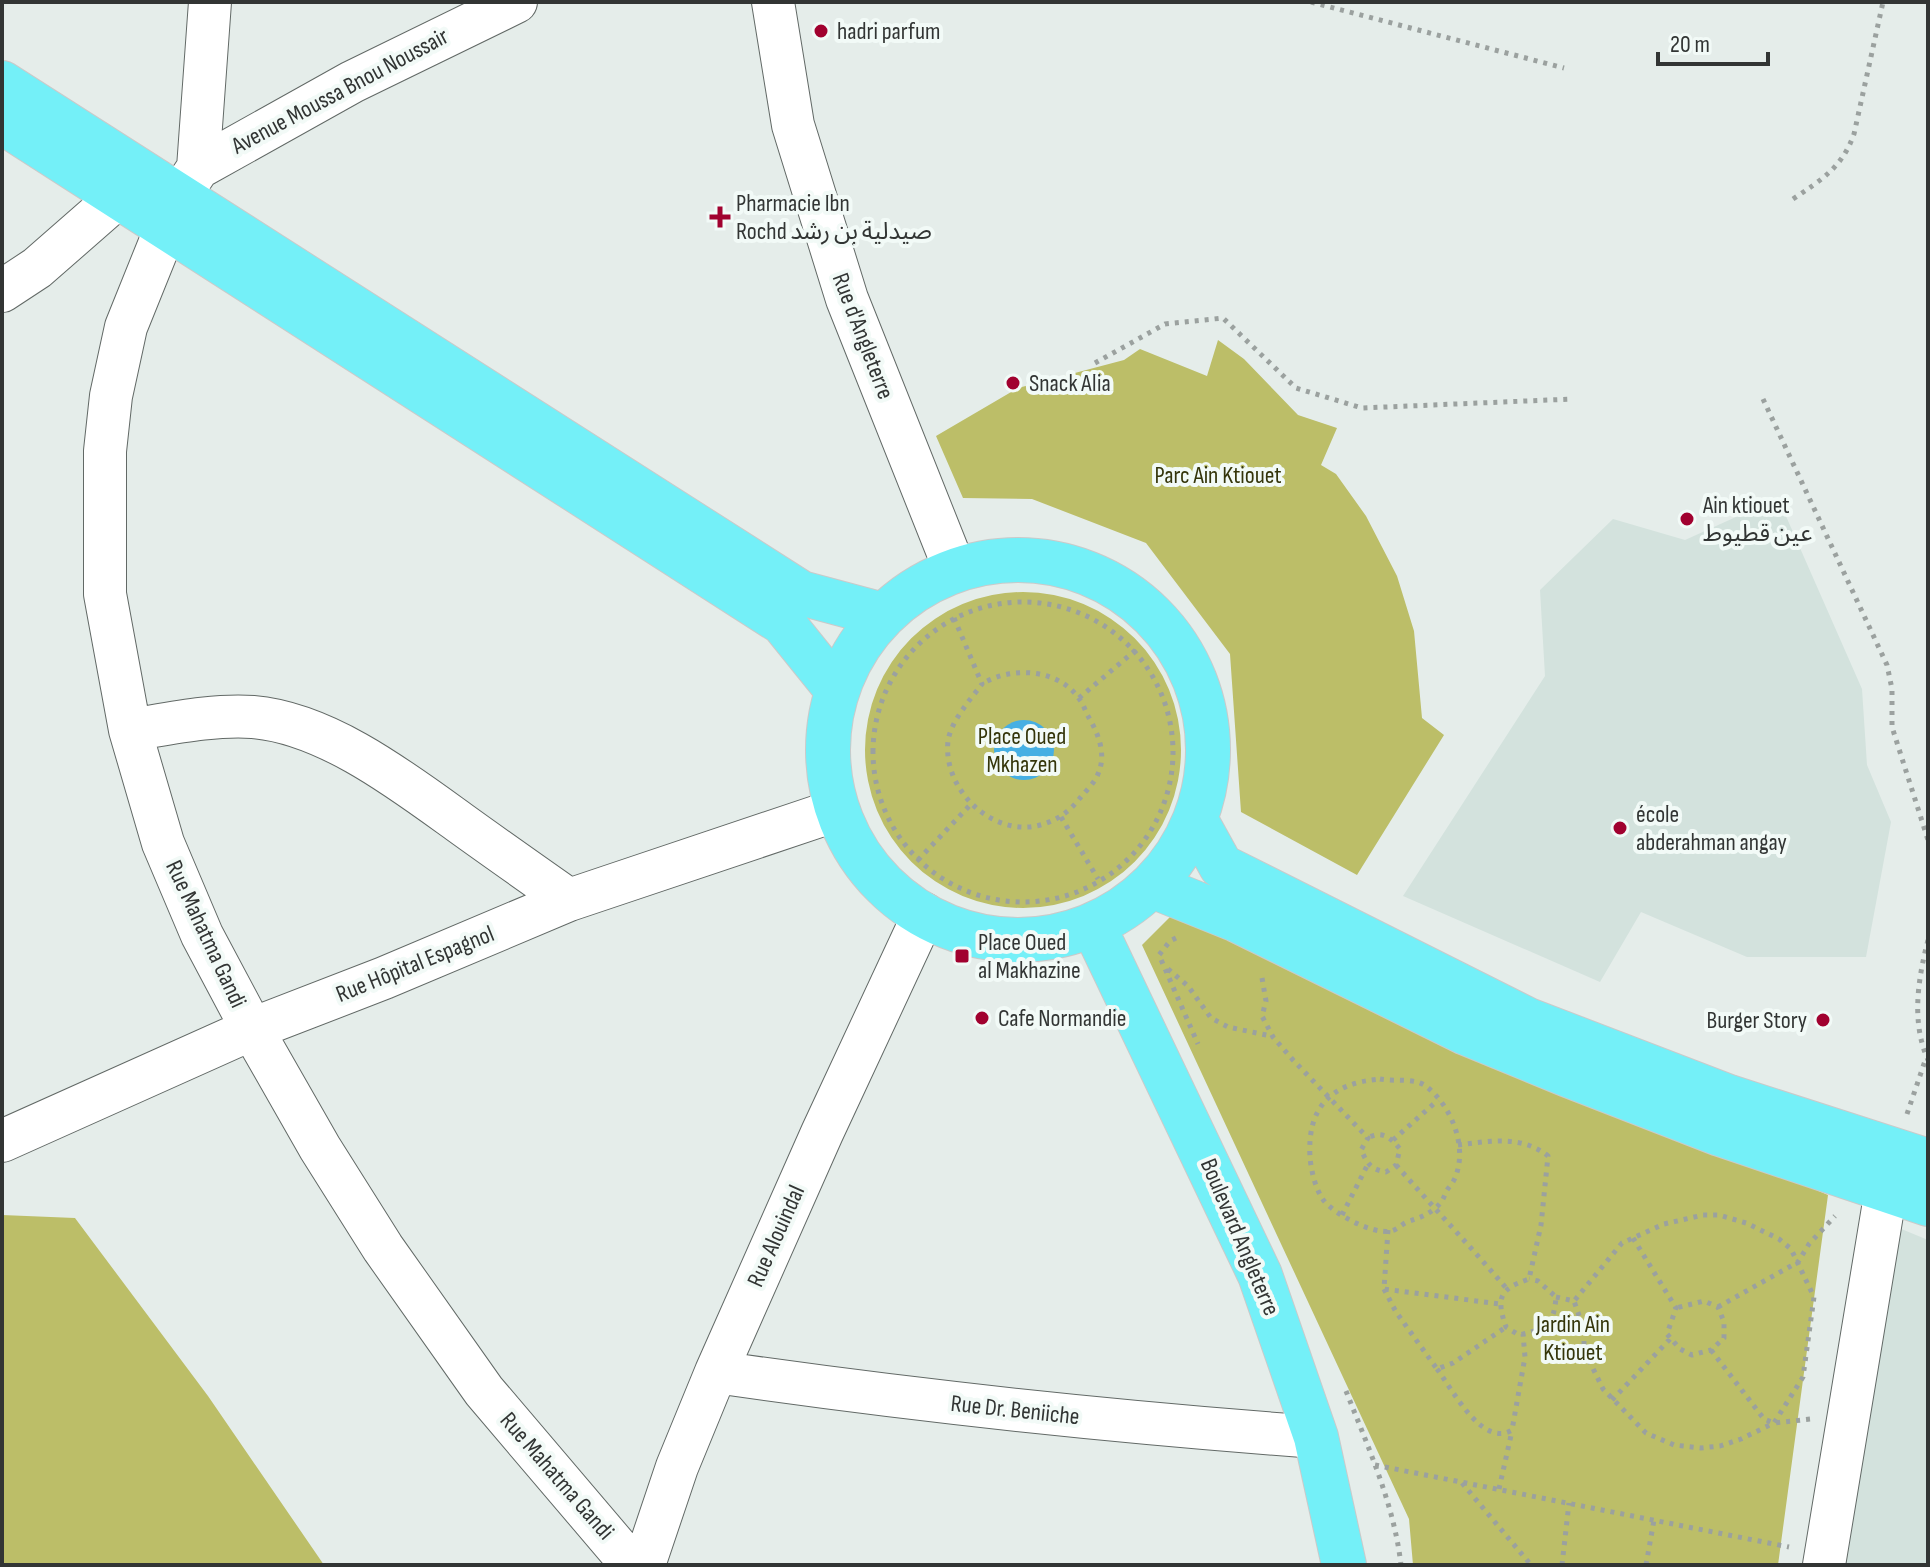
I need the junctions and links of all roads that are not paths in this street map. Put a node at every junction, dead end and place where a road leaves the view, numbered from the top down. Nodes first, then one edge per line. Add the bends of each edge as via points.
1 (210, 2) edge
2 (516, 2) edge
3 (773, 2) edge
4 (2, 83) edge
5 (2, 122) edge
6 (117, 198) junction
7 (180, 198) junction
8 (2, 291) edge
9 (955, 570) junction
10 (883, 615) junction
11 (833, 685) junction
12 (130, 730) junction
13 (837, 810) junction
14 (1195, 819) junction
15 (1155, 887) junction
16 (569, 900) junction
17 (924, 914) junction
18 (1093, 925) junction
19 (252, 1029) junction
20 (2, 1141) edge
21 (1903, 1167) edge
22 (1928, 1204) edge
23 (716, 1372) junction
24 (1316, 1437) junction
25 (1811, 1557) edge
26 (632, 1565) edge
27 (644, 1565) edge
28 (1344, 1565) edge

1 - 7 street, Rue Mahatma Gandi
2 - 7 street, Avenue Moussa Bnou Noussair via 352,82
3 - 9 street, Rue d'Angleterre via 793,125 825,231
4 - 7 main road
5 - 6 main road
6 - 7 main road
6 - 8 street via 37,268
7 - 10 main road via 801,593
7 - 11 main road via 783,623
7 - 12 street, Rue Mahatma Gandi via 126,327 105,451 105,594
9 - 10 main road via 922,585
9 - 14 main road via 1009,559 1063,564 1114,584 1157,618 1188,662 1206,713 1208,768
10 - 11 main road
11 - 13 main road via 827,755
12 - 16 street via 252,717 292,725 334,742 407,785
12 - 19 street, Rue Mahatma Gandi via 163,843 202,935
13 - 16 street, Rue Hôpital Espagnol
13 - 17 main road via 861,858 897,897
14 - 15 main road via 1181,854
14 - 21 main road via 1221,866 1528,1020
15 - 18 main road via 1127,909
15 - 21 main road via 1237,920 1466,1033 1720,1134
16 - 19 street, Rue Hôpital Espagnol
17 - 18 main road via 992,939 1043,939
17 - 23 street, Rue Alouindal
18 - 24 main road, Boulevard Angleterre via 1260,1275
19 - 20 street, Rue Hôpital Espagnol
19 - 26 street, Rue Mahatma Gandi via 383,1248 484,1391
21 - 22 main road
21 - 25 street
23 - 24 street, Rue Dr. Beniiche via 1108,1421
23 - 27 street, Rue Alouindal
24 - 28 main road, Boulevard Angleterre

